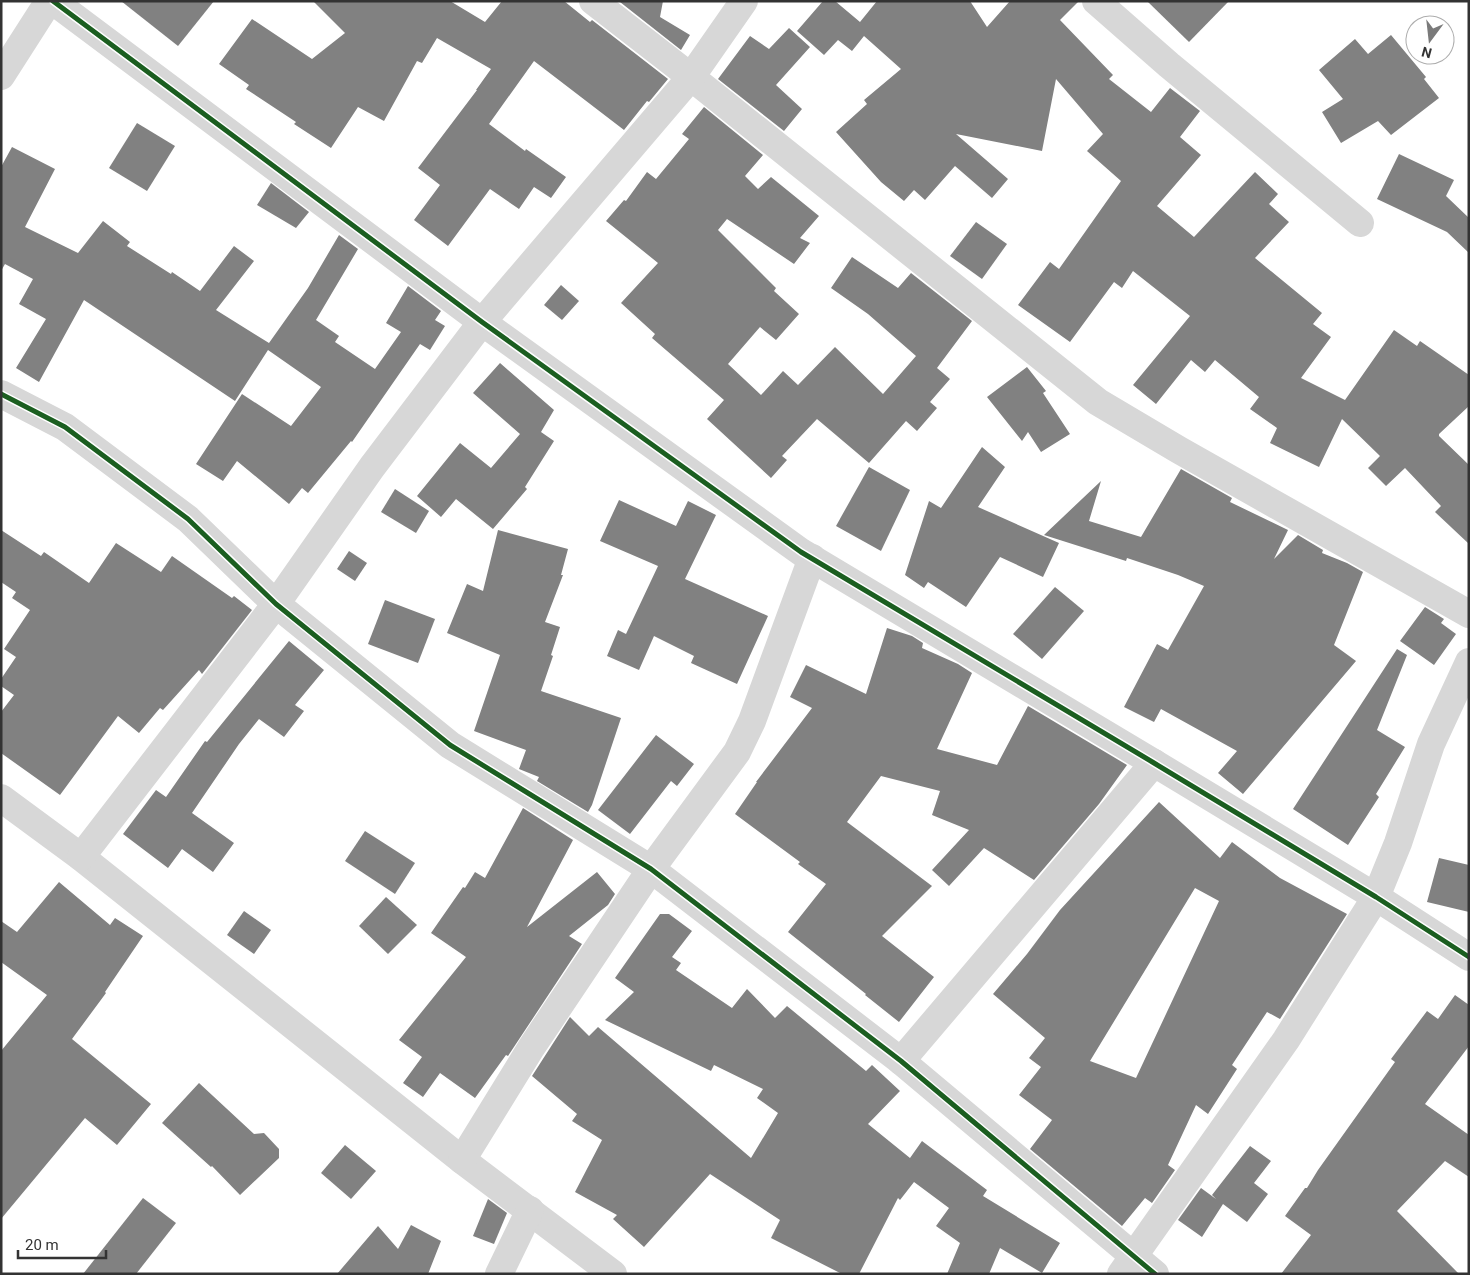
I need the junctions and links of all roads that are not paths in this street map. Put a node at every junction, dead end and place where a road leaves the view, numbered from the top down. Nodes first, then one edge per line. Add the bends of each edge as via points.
1 (51, 1) edge
2 (594, 1) edge
3 (744, 1) edge
4 (1096, 1) edge
5 (1, 76) edge
6 (691, 76) junction
7 (1360, 223) dead end
8 (482, 322) junction
9 (1, 394) edge
10 (812, 558) junction
11 (276, 604) junction
12 (1469, 614) edge
13 (1469, 662) edge
14 (1154, 763) junction
15 (1, 798) edge
16 (81, 857) junction
17 (651, 868) junction
18 (1376, 897) junction
19 (1469, 957) edge
20 (901, 1061) junction
21 (462, 1160) junction
22 (530, 1210) junction
23 (1127, 1265) edge
24 (499, 1274) edge
25 (613, 1274) edge
26 (1155, 1274) edge

1 - 5 street
1 - 8 street
2 - 6 street
3 - 6 street
4 - 7 street
6 - 8 street
6 - 12 street via 1098,402
8 - 10 street
8 - 11 street via 372,467
9 - 11 street via 64,427 188,519
10 - 14 street
10 - 17 street via 752,721 737,752
11 - 16 street
11 - 17 street via 450,745
13 - 18 street via 1431,744
14 - 18 street
14 - 20 street
15 - 16 street
16 - 21 street
17 - 20 street
17 - 21 street via 531,1048
18 - 19 street
18 - 23 street via 1286,1040
20 - 23 street
21 - 22 street
22 - 24 street
22 - 25 street
23 - 26 street

